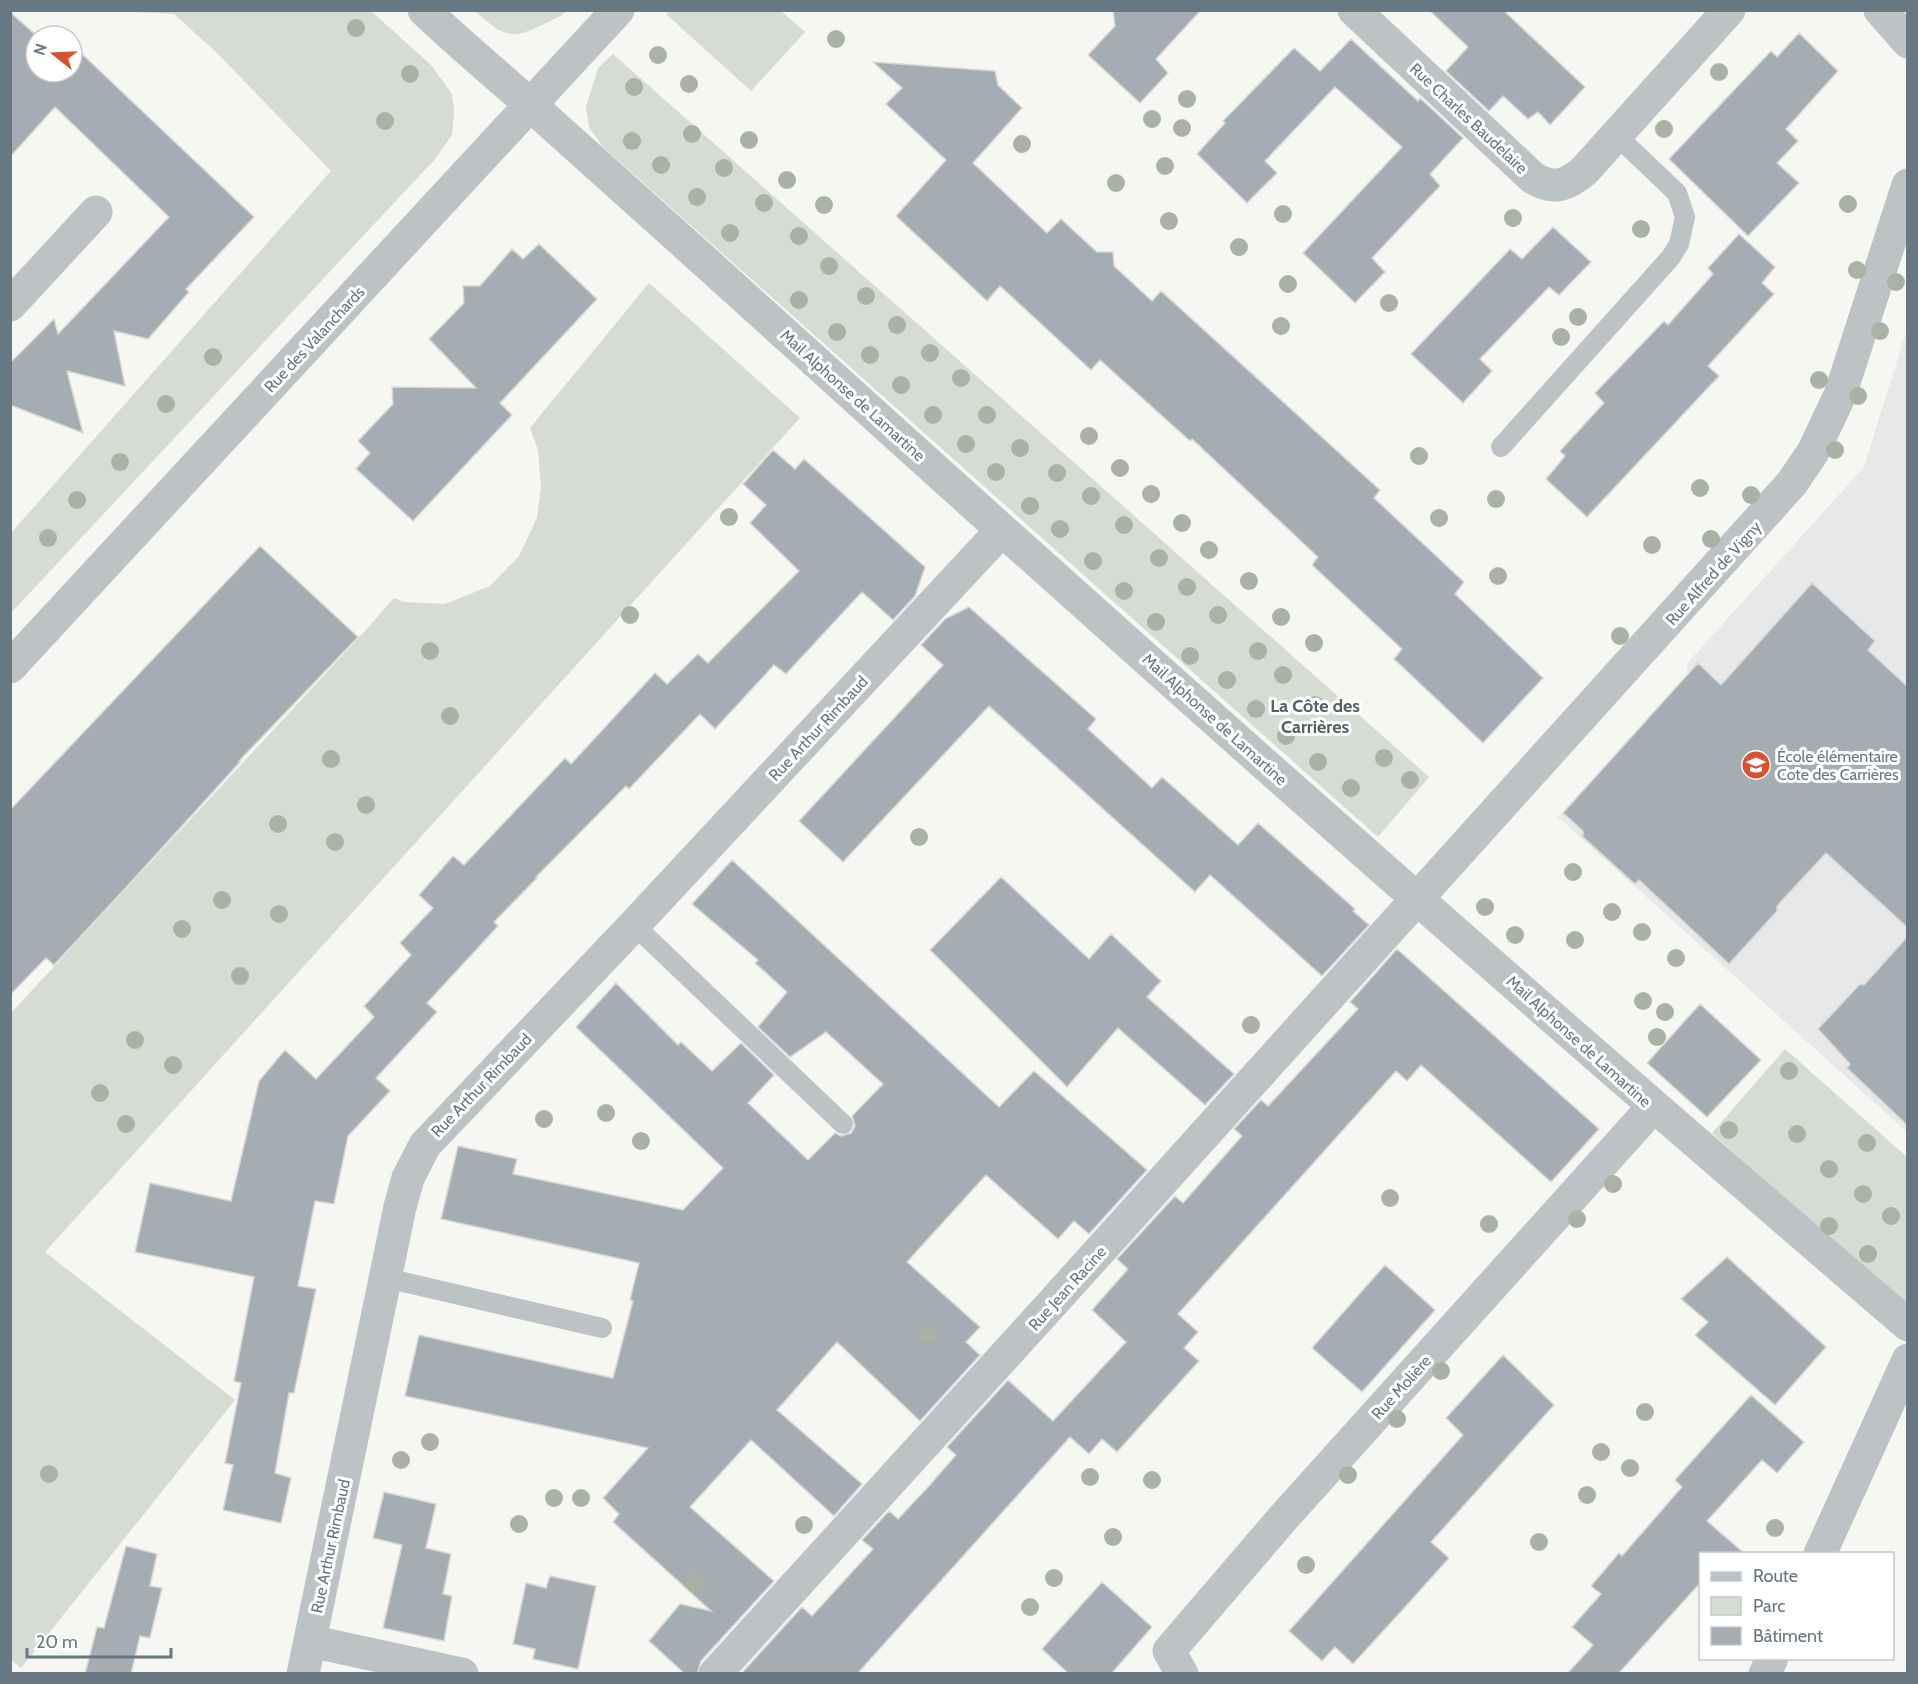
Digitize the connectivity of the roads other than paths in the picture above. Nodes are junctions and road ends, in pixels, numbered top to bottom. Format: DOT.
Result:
graph roads {
  1 [pos="424,10"];
  2 [pos="618,10"];
  3 [pos="1354,10"];
  4 [pos="1729,10"];
  5 [pos="1880,10"];
  6 [pos="1908,42"];
  7 [pos="530,105"];
  8 [pos="1616,135"];
  9 [pos="1908,185"];
  10 [pos="96,212"];
  11 [pos="10,305"];
  12 [pos="1501,447"];
  13 [pos="1002,530"];
  14 [pos="10,667"];
  15 [pos="1417,900"];
  16 [pos="634,925"];
  17 [pos="1653,1107"];
  18 [pos="843,1124"];
  19 [pos="386,1278"];
  20 [pos="1908,1325"];
  21 [pos="602,1328"];
  22 [pos="1908,1360"];
  23 [pos="1821,1552"];
  24 [pos="310,1641"];
  25 [pos="1772,1660"];
  26 [pos="303,1674"];
  27 [pos="462,1674"];
  28 [pos="715,1674"];
  29 [pos="1182,1674"];
  30 [pos="1765,1674"];
  1 -- 7 [label="street, Mail Alphonse de Lamartine"];
  2 -- 7 [label="street, Rue des Valanchards"];
  3 -- 8 [label="street, Rue Charles Baudelaire"];
  4 -- 8 [label="street"];
  5 -- 6 [label="street"];
  7 -- 13 [label="street, Mail Alphonse de Lamartine"];
  7 -- 14 [label="street, Rue des Valanchards"];
  8 -- 12 [label="lane"];
  9 -- 15 [label="street, Rue Alfred de Vigny"];
  10 -- 11 [label="street"];
  13 -- 15 [label="street, Mail Alphonse de Lamartine"];
  13 -- 16 [label="street, Rue Arthur Rimbaud"];
  15 -- 17 [label="street, Mail Alphonse de Lamartine"];
  15 -- 28 [label="street, Rue Jean Racine"];
  16 -- 18 [label="lane"];
  16 -- 19 [label="street, Rue Arthur Rimbaud"];
  17 -- 20 [label="street, Mail Alphonse de Lamartine"];
  17 -- 29 [label="street, Rue Molière"];
  19 -- 21 [label="lane"];
  19 -- 24 [label="street, Rue Arthur Rimbaud"];
  22 -- 23 [label="street"];
  24 -- 26 [label="street, Rue Arthur Rimbaud"];
  24 -- 27 [label="street"];
  25 -- 30 [label="street"];
}
